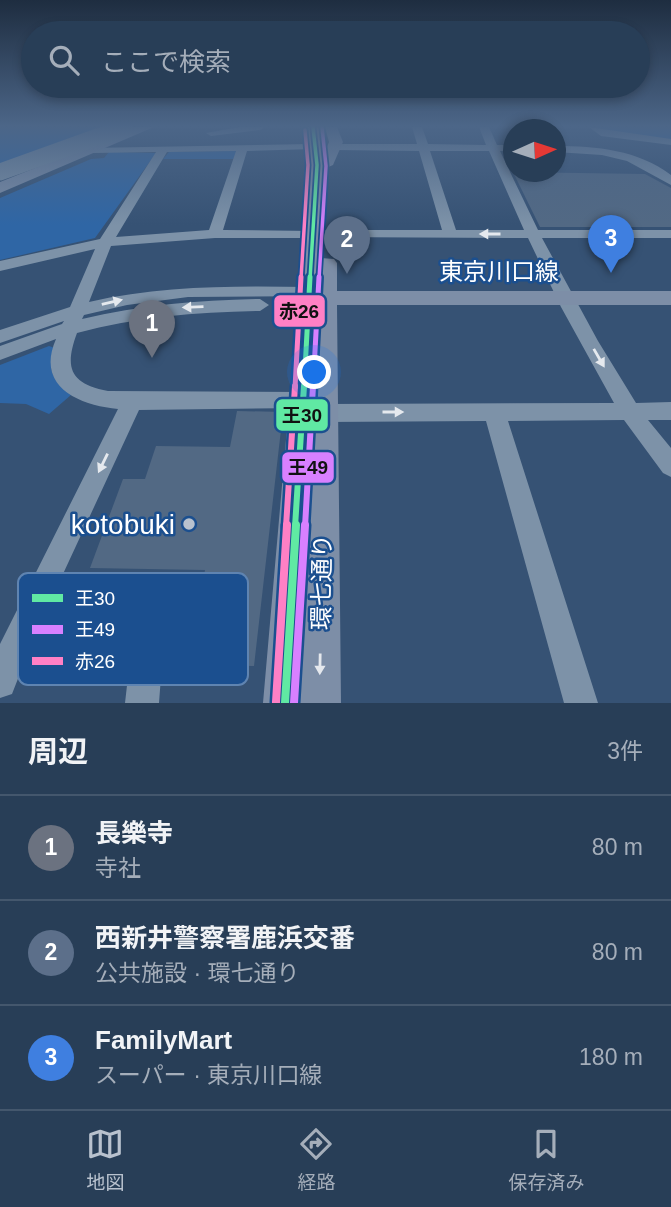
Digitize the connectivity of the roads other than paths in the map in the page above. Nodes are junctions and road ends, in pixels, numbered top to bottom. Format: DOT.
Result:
graph roads {
  1 [pos="32,160"];
  2 [pos="38,160"];
  3 [pos="43,160"];
  4 [pos="47,160"];
  5 [pos="61,160"];
  6 [pos="163,160"];
  7 [pos="218,160"];
  8 [pos="239,160"];
  9 [pos="320,160"];
  10 [pos="427,160"];
  11 [pos="498,160"];
  12 [pos="634,160"];
  13 [pos="212,161"];
  14 [pos="0,174"];
  15 [pos="671,181"];
  16 [pos="0,188"];
  17 [pos="215,234"];
  18 [pos="320,234"];
  19 [pos="450,234"];
  20 [pos="530,234"];
  21 [pos="671,234"];
  22 [pos="105,242"];
  23 [pos="0,266"];
  24 [pos="671,298"];
  25 [pos="316,299"];
  26 [pos="565,299"];
  27 [pos="78,311"];
  28 [pos="69,328"];
  29 [pos="0,337"];
  30 [pos="0,353"];
  31 [pos="133,401"];
  32 [pos="314,406"];
  33 [pos="630,411"];
  34 [pos="671,411"];
  35 [pos="494,412"];
  36 [pos="671,466"];
  37 [pos="44,573"];
  38 [pos="15,629"];
  39 [pos="0,682"];
  40 [pos="144,685"];
  41 [pos="142,703"];
  42 [pos="285,703"];
  43 [pos="319,703"];
  44 [pos="581,703"];
  1 -- 14 [label="highway, bridge"];
  2 -- 14 [label="highway, bridge"];
  3 -- 14 [label="highway"];
  4 -- 14 [label="main road"];
  5 -- 16 [label="main road"];
  6 -- 22 [label="street"];
  7 -- 13 [label="street"];
  8 -- 17 [label="street"];
  9 -- 18 [label="main road, 環七通り"];
  10 -- 19 [label="street"];
  11 -- 20 [label="street"];
  12 -- 15 [label="street"];
  17 -- 18 [label="street"];
  17 -- 22 [label="street"];
  18 -- 19 [label="street"];
  18 -- 25 [label="main road, 環七通り"];
  20 -- 19 [label="street, one-way"];
  20 -- 21 [label="street"];
  20 -- 26 [label="street"];
  22 -- 23 [label="street"];
  22 -- 27 [label="street"];
  24 -- 26 [label="main road, 東京川口線"];
  25 -- 26 [label="main road, 東京川口線"];
  27 -- 25 [label="street, one-way"];
  25 -- 28 [label="street, one-way"];
  25 -- 32 [label="main road, 環七通り"];
  26 -- 33 [label="street, one-way"];
  27 -- 28 [label="street"];
  27 -- 29 [label="street"];
  28 -- 30 [label="street"];
  28 -- 31 [label="street"];
  31 -- 32 [label="street"];
  31 -- 37 [label="street, one-way"];
  32 -- 35 [label="street, one-way"];
  32 -- 42 [label="main road, 環七通り"];
  32 -- 43 [label="main road, 環七通り, one-way"];
  33 -- 34 [label="street"];
  33 -- 35 [label="street"];
  33 -- 36 [label="street"];
  35 -- 44 [label="street"];
  38 -- 39 [label="street"];
  40 -- 41 [label="street"];
}
